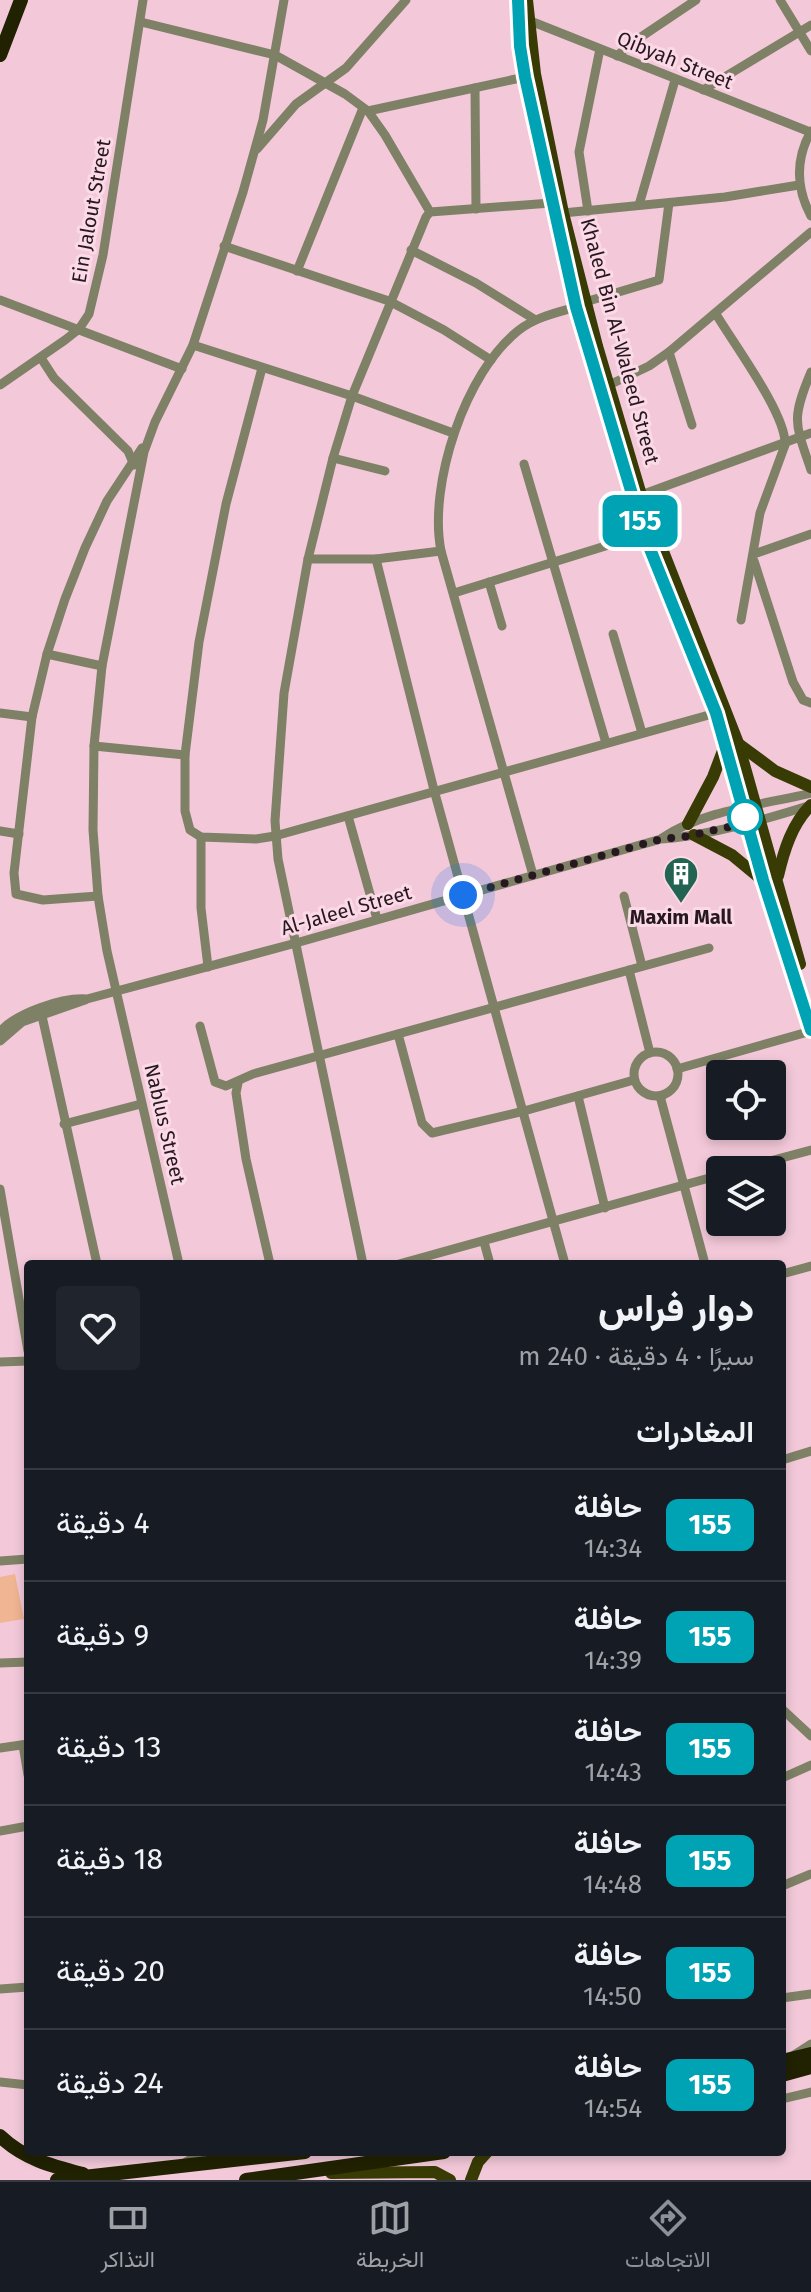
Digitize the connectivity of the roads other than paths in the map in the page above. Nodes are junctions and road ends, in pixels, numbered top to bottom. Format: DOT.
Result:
graph roads {
  1 [pos="11,0"];
  2 [pos="21,0"];
  3 [pos="143,0"];
  4 [pos="284,0"];
  5 [pos="406,0"];
  6 [pos="518,0"];
  7 [pos="527,0"];
  8 [pos="696,0"];
  9 [pos="780,0"];
  10 [pos="528,20"];
  11 [pos="141,22"];
  12 [pos="811,25"];
  13 [pos="0,28"];
  14 [pos="799,31"];
  15 [pos="600,49"];
  16 [pos="811,51"];
  17 [pos="0,55"];
  18 [pos="275,55"];
  19 [pos="617,56"];
  20 [pos="525,77"];
  21 [pos="675,80"];
  22 [pos="326,84"];
  23 [pos="475,88"];
  24 [pos="703,90"];
  25 [pos="366,110"];
  26 [pos="810,132"];
  27 [pos="253,155"];
  28 [pos="799,185"];
  29 [pos="551,203"];
  30 [pos="669,203"];
  31 [pos="639,205"];
  32 [pos="476,209"];
  33 [pos="588,211"];
  34 [pos="430,212"];
  35 [pos="563,213"];
  36 [pos="811,216"];
  37 [pos="811,232"];
  38 [pos="224,246"];
  39 [pos="411,250"];
  40 [pos="297,271"];
  41 [pos="0,300"];
  42 [pos="389,301"];
  43 [pos="581,304"];
  44 [pos="716,314"];
  45 [pos="534,319"];
  46 [pos="79,329"];
  47 [pos="193,345"];
  48 [pos="669,352"];
  49 [pos="41,358"];
  50 [pos="491,360"];
  51 [pos="262,368"];
  52 [pos="182,369"];
  53 [pos="811,372"];
  54 [pos="0,385"];
  55 [pos="609,385"];
  56 [pos="352,396"];
  57 [pos="692,425"];
  58 [pos="453,433"];
  59 [pos="811,433"];
  60 [pos="149,435"];
  61 [pos="800,436"];
  62 [pos="785,441"];
  63 [pos="333,458"];
  64 [pos="132,463"];
  65 [pos="524,464"];
  66 [pos="811,470"];
  67 [pos="385,471"];
  68 [pos="140,474"];
  69 [pos="641,495"];
  70 [pos="644,534"];
  71 [pos="811,534"];
  72 [pos="441,551"];
  73 [pos="754,557"];
  74 [pos="308,559"];
  75 [pos="376,559"];
  76 [pos="553,563"];
  77 [pos="489,582"];
  78 [pos="454,593"];
  79 [pos="741,620"];
  80 [pos="502,626"];
  81 [pos="613,634"];
  82 [pos="47,654"];
  83 [pos="102,666"];
  84 [pos="811,703"];
  85 [pos="0,713"];
  86 [pos="716,713"];
  87 [pos="32,717"];
  88 [pos="642,733"];
  89 [pos="606,743"];
  90 [pos="732,743"];
  91 [pos="94,746"];
  92 [pos="185,755"];
  93 [pos="503,771"];
  94 [pos="434,790"];
  95 [pos="811,790"];
  96 [pos="811,805"];
  97 [pos="757,806"];
  98 [pos="743,809"];
  99 [pos="348,816"];
  100 [pos="761,820"];
  101 [pos="747,823"];
  102 [pos="691,829"];
  103 [pos="0,831"];
  104 [pos="19,834"];
  105 [pos="275,836"];
  106 [pos="201,837"];
  107 [pos="533,875"];
  108 [pos="777,879"];
  109 [pos="763,880"];
  110 [pos="463,895"];
  111 [pos="98,896"];
  112 [pos="624,896"];
  113 [pos="377,919"];
  114 [pos="296,943"];
  115 [pos="709,948"];
  116 [pos="642,966"];
  117 [pos="208,967"];
  118 [pos="629,970"];
  119 [pos="117,992"];
  120 [pos="87,999"];
  121 [pos="811,1004"];
  122 [pos="495,1005"];
  123 [pos="42,1016"];
  124 [pos="200,1026"];
  125 [pos="811,1031"];
  126 [pos="0,1032"];
  127 [pos="398,1034"];
  128 [pos="0,1041"];
  129 [pos="650,1053"];
  130 [pos="320,1055"];
  131 [pos="677,1069"];
  132 [pos="634,1080"];
  133 [pos="238,1083"];
  134 [pos="578,1096"];
  135 [pos="660,1096"];
  136 [pos="141,1104"];
  137 [pos="524,1111"];
  138 [pos="64,1124"];
  139 [pos="811,1150"];
  140 [pos="786,1157"];
  141 [pos="706,1179"];
  142 [pos="684,1185"];
  143 [pos="0,1189"];
  144 [pos="605,1208"];
  145 [pos="554,1222"];
  146 [pos="484,1242"];
  147 [pos="96,1260"];
  148 [pos="178,1260"];
  149 [pos="269,1260"];
  150 [pos="362,1260"];
  151 [pos="414,1260"];
  152 [pos="489,1260"];
  153 [pos="564,1260"];
  154 [pos="704,1260"];
  155 [pos="811,1266"];
  156 [pos="786,1273"];
  157 [pos="24,1328"];
  158 [pos="24,1361"];
  159 [pos="0,1362"];
  160 [pos="811,1451"];
  161 [pos="786,1459"];
  162 [pos="24,1559"];
  163 [pos="0,1561"];
  164 [pos="24,1662"];
  165 [pos="0,1663"];
  166 [pos="786,1713"];
  167 [pos="811,1736"];
  168 [pos="24,1745"];
  169 [pos="0,1748"];
  170 [pos="811,1765"];
  171 [pos="786,1776"];
  172 [pos="24,1827"];
  173 [pos="0,1831"];
  174 [pos="811,1874"];
  175 [pos="786,1884"];
  176 [pos="24,1987"];
  177 [pos="0,1989"];
  178 [pos="811,1994"];
  179 [pos="786,1997"];
  180 [pos="811,2044"];
  181 [pos="811,2054"];
  182 [pos="786,2063"];
  183 [pos="786,2064"];
  184 [pos="786,2065"];
  185 [pos="811,2067"];
  186 [pos="0,2082"];
  187 [pos="24,2085"];
  188 [pos="811,2092"];
  189 [pos="786,2098"];
  190 [pos="0,2136"];
  191 [pos="24,2154"];
  192 [pos="27,2156"];
  193 [pos="196,2156"];
  194 [pos="257,2156"];
  195 [pos="417,2156"];
  196 [pos="483,2156"];
  197 [pos="177,2166"];
  198 [pos="304,2173"];
  199 [pos="95,2177"];
  200 [pos="57,2180"];
  201 [pos="246,2180"];
  202 [pos="450,2180"];
  203 [pos="471,2180"];
  1 -- 13 [label="highway"];
  2 -- 17 [label="highway"];
  3 -- 11 [label="street, Ein Jalout Street"];
  4 -- 18 [label="street"];
  5 -- 22 [label="street"];
  6 -- 20 [label="main road, Khaled Bin Al-Waleed Street"];
  7 -- 10 [label="main road, Khaled Bin Al-Waleed Street"];
  8 -- 19 [label="street"];
  9 -- 14 [label="street"];
  10 -- 15 [label="street, Qibyah Street"];
  10 -- 35 [label="main road, Khaled Bin Al-Waleed Street"];
  11 -- 18 [label="street"];
  11 -- 46 [label="street, Ein Jalout Street"];
  12 -- 14 [label="street"];
  14 -- 16 [label="street"];
  14 -- 24 [label="street"];
  15 -- 19 [label="street, Qibyah Street"];
  15 -- 33 [label="street"];
  18 -- 22 [label="street"];
  18 -- 27 [label="street"];
  19 -- 21 [label="street, Qibyah Street"];
  20 -- 23 [label="street"];
  20 -- 29 [label="main road, Khaled Bin Al-Waleed Street"];
  21 -- 24 [label="street, Qibyah Street"];
  21 -- 31 [label="street"];
  22 -- 25 [label="street"];
  22 -- 27 [label="street"];
  23 -- 25 [label="street"];
  23 -- 32 [label="street"];
  24 -- 26 [label="street, Qibyah Street"];
  25 -- 34 [label="street"];
  25 -- 40 [label="street"];
  26 -- 28 [label="street"];
  27 -- 38 [label="street"];
  28 -- 30 [label="street"];
  28 -- 36 [label="street"];
  29 -- 32 [label="street"];
  29 -- 43 [label="main road, Khaled Bin Al-Waleed Street"];
  30 -- 31 [label="street"];
  30 -- 43 [label="street"];
  31 -- 33 [label="street"];
  32 -- 34 [label="street"];
  33 -- 35 [label="street"];
  34 -- 39 [label="street"];
  35 -- 43 [label="main road, Khaled Bin Al-Waleed Street"];
  37 -- 44 [label="street"];
  38 -- 40 [label="street"];
  38 -- 47 [label="street"];
  39 -- 42 [label="street"];
  39 -- 45 [label="street"];
  40 -- 42 [label="street"];
  41 -- 46 [label="street"];
  42 -- 50 [label="street"];
  42 -- 56 [label="street"];
  43 -- 45 [label="street"];
  43 -- 55 [label="main road, Khaled Bin Al-Waleed Street"];
  43 -- 70 [label="main road, Khaled Bin Al-Waleed Street"];
  44 -- 48 [label="street"];
  44 -- 62 [label="street"];
  45 -- 50 [label="street"];
  46 -- 49 [label="street, Ein Jalout Street"];
  46 -- 52 [label="street"];
  47 -- 51 [label="street"];
  47 -- 52 [label="street"];
  48 -- 55 [label="street"];
  48 -- 57 [label="street"];
  49 -- 54 [label="street, Ein Jalout Street"];
  49 -- 64 [label="street"];
  50 -- 58 [label="street"];
  51 -- 56 [label="street"];
  51 -- 92 [label="street"];
  52 -- 60 [label="street"];
  53 -- 61 [label="street"];
  55 -- 69 [label="main road, Khaled Bin Al-Waleed Street"];
  56 -- 58 [label="street"];
  56 -- 63 [label="street"];
  58 -- 72 [label="street"];
  59 -- 61 [label="street"];
  60 -- 64 [label="street"];
  60 -- 68 [label="street, Nablus Street"];
  61 -- 62 [label="street"];
  61 -- 66 [label="street"];
  62 -- 69 [label="street"];
  62 -- 73 [label="street"];
  63 -- 67 [label="street"];
  63 -- 74 [label="street"];
  64 -- 68 [label="street"];
  64 -- 82 [label="street"];
  65 -- 76 [label="street"];
  68 -- 83 [label="street, Nablus Street"];
  69 -- 90 [label="main road, Khaled Bin Al-Waleed Street"];
  70 -- 76 [label="street"];
  70 -- 86 [label="main road, Khaled Bin Al-Waleed Street"];
  71 -- 73 [label="street"];
  72 -- 75 [label="street"];
  72 -- 78 [label="street"];
  73 -- 79 [label="street"];
  73 -- 84 [label="street"];
  74 -- 75 [label="street"];
  74 -- 105 [label="street"];
  75 -- 94 [label="street"];
  76 -- 77 [label="street"];
  76 -- 89 [label="street"];
  77 -- 78 [label="street"];
  77 -- 80 [label="street"];
  78 -- 93 [label="street"];
  81 -- 88 [label="street"];
  82 -- 83 [label="street"];
  82 -- 87 [label="street"];
  83 -- 91 [label="street, Nablus Street"];
  85 -- 87 [label="street"];
  86 -- 88 [label="street"];
  86 -- 90 [label="main road, Khaled Bin Al-Waleed Street"];
  87 -- 104 [label="street"];
  88 -- 89 [label="street"];
  89 -- 93 [label="street"];
  90 -- 95 [label="main road"];
  90 -- 97 [label="main road, Khaled Bin Al-Waleed Street"];
  90 -- 98 [label="main road, Khaled Bin Al-Waleed Street"];
  90 -- 102 [label="main road"];
  91 -- 92 [label="street"];
  91 -- 111 [label="street, Nablus Street"];
  92 -- 106 [label="street"];
  93 -- 94 [label="street"];
  93 -- 107 [label="street"];
  94 -- 99 [label="street"];
  94 -- 110 [label="street"];
  95 -- 97 [label="street, Al-Jaleel Street"];
  96 -- 100 [label="street, Al-Jaleel Street"];
  96 -- 108 [label="main road"];
  97 -- 98 [label="street, Al-Jaleel Street"];
  97 -- 100 [label="main road, Khaled Bin Al-Waleed Street"];
  98 -- 101 [label="main road, Khaled Bin Al-Waleed Street"];
  98 -- 102 [label="street, Al-Jaleel Street"];
  99 -- 105 [label="street"];
  99 -- 113 [label="street"];
  100 -- 101 [label="street, Al-Jaleel Street"];
  100 -- 108 [label="main road, Khaled Bin Al-Waleed Street"];
  101 -- 102 [label="street, Al-Jaleel Street"];
  101 -- 109 [label="main road, Khaled Bin Al-Waleed Street"];
  102 -- 107 [label="street, Al-Jaleel Street"];
  102 -- 109 [label="main road"];
  103 -- 104 [label="street"];
  104 -- 111 [label="street"];
  105 -- 106 [label="street"];
  105 -- 114 [label="street"];
  106 -- 117 [label="street"];
  107 -- 110 [label="street, Al-Jaleel Street"];
  108 -- 121 [label="main road, Khaled Bin Al-Waleed Street"];
  109 -- 125 [label="main road, Khaled Bin Al-Waleed Street"];
  110 -- 113 [label="street, Al-Jaleel Street"];
  110 -- 122 [label="street"];
  111 -- 119 [label="street, Nablus Street"];
  112 -- 116 [label="street"];
  113 -- 114 [label="street, Al-Jaleel Street"];
  114 -- 117 [label="street, Al-Jaleel Street"];
  114 -- 130 [label="street"];
  115 -- 116 [label="street"];
  116 -- 118 [label="street"];
  117 -- 119 [label="street, Al-Jaleel Street"];
  118 -- 122 [label="street"];
  118 -- 129 [label="street"];
  119 -- 120 [label="street, Al-Jaleel Street"];
  119 -- 136 [label="street, Nablus Street"];
  120 -- 123 [label="street, Al-Jaleel Street"];
  120 -- 126 [label="street, Al-Jaleel Street"];
  122 -- 127 [label="street"];
  122 -- 137 [label="street"];
  123 -- 128 [label="street, Al-Jaleel Street"];
  123 -- 138 [label="street"];
  124 -- 133 [label="street"];
  125 -- 131 [label="street"];
  127 -- 130 [label="street"];
  127 -- 137 [label="street"];
  129 -- 131 [label="street"];
  129 -- 132 [label="street"];
  130 -- 133 [label="street"];
  130 -- 150 [label="street"];
  131 -- 135 [label="street"];
  132 -- 134 [label="street"];
  132 -- 135 [label="street"];
  133 -- 149 [label="street"];
  134 -- 137 [label="street"];
  134 -- 144 [label="street"];
  135 -- 142 [label="street"];
  136 -- 138 [label="street"];
  136 -- 148 [label="street, Nablus Street"];
  137 -- 145 [label="street"];
  138 -- 147 [label="street"];
  139 -- 140 [label="street"];
  141 -- 142 [label="street"];
  142 -- 144 [label="street"];
  142 -- 154 [label="street"];
  143 -- 157 [label="street"];
  144 -- 145 [label="street"];
  145 -- 146 [label="street"];
  145 -- 153 [label="street"];
  146 -- 151 [label="street"];
  146 -- 152 [label="street"];
  155 -- 156 [label="street"];
  158 -- 159 [label="street"];
  160 -- 161 [label="street"];
  162 -- 163 [label="street"];
  164 -- 165 [label="street"];
  166 -- 167 [label="street"];
  168 -- 169 [label="street"];
  170 -- 171 [label="street"];
  172 -- 173 [label="street"];
  174 -- 175 [label="street"];
  176 -- 177 [label="street"];
  178 -- 179 [label="street"];
  180 -- 182 [label="street"];
  181 -- 183 [label="highway"];
  184 -- 185 [label="highway"];
  186 -- 187 [label="street"];
  188 -- 189 [label="street"];
  190 -- 191 [label="highway"];
  192 -- 199 [label="highway"];
  193 -- 197 [label="street"];
  194 -- 197 [label="highway"];
  195 -- 198 [label="highway"];
  196 -- 203 [label="main road"];
  197 -- 199 [label="highway"];
  198 -- 201 [label="highway"];
  198 -- 202 [label="main road"];
  199 -- 200 [label="highway"];
}
